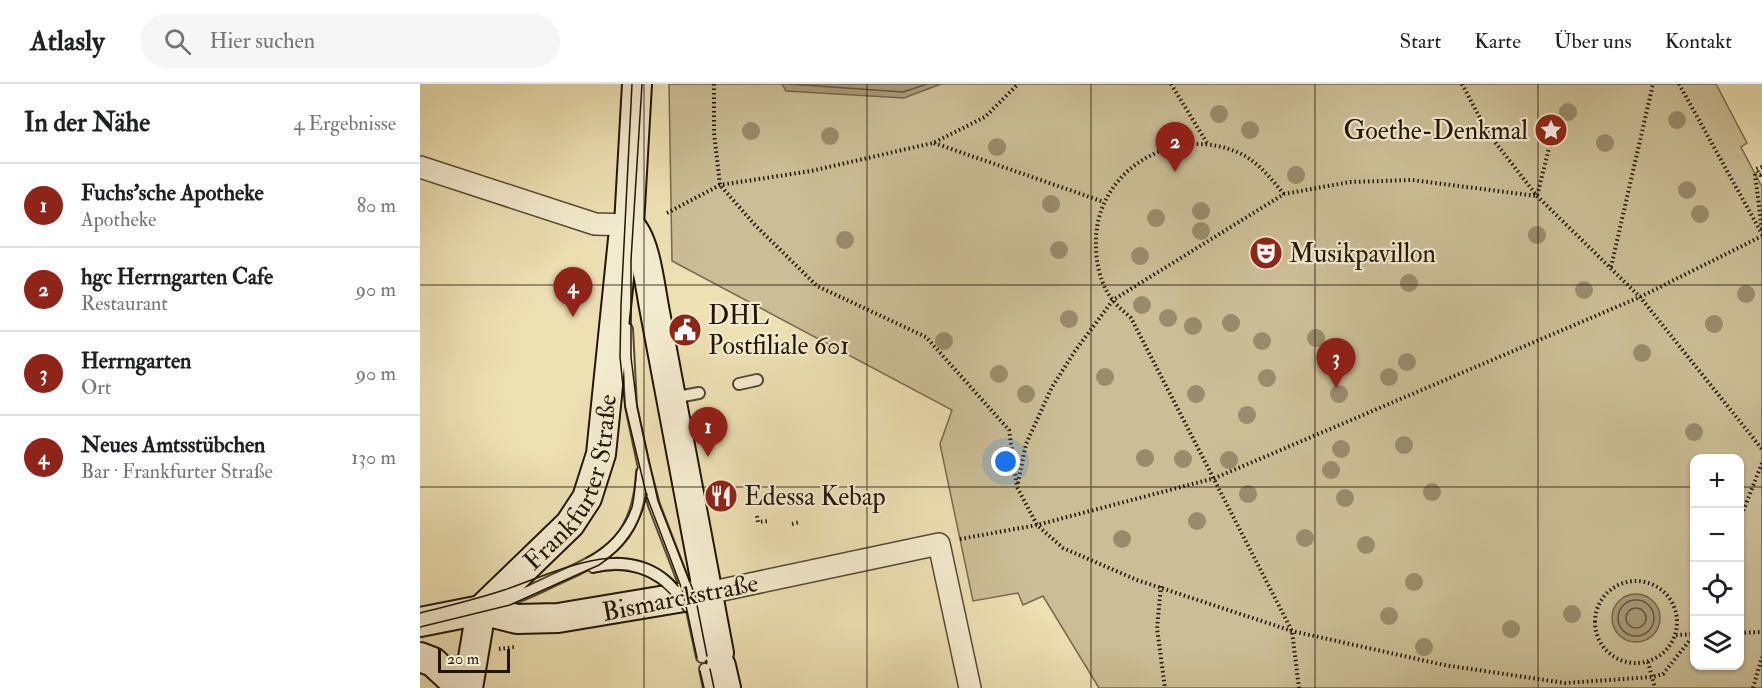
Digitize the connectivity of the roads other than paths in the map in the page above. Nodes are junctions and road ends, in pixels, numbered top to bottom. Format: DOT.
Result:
graph roads {
  1 [pos="637,84"];
  2 [pos="420,167"];
  3 [pos="626,225"];
  4 [pos="626,301"];
  5 [pos="654,307"];
  6 [pos="612,330"];
  7 [pos="757,380"];
  8 [pos="739,384"];
  9 [pos="699,393"];
  10 [pos="683,396"];
  11 [pos="643,463"];
  12 [pos="570,573"];
  13 [pos="693,601"];
  14 [pos="481,610"];
  15 [pos="420,622"];
  16 [pos="420,657"];
  17 [pos="714,670"];
  18 [pos="461,688"];
  19 [pos="468,688"];
  20 [pos="969,688"];
  1 -- 3 [label="main road, Frankfurter Straße"];
  2 -- 3 [label="street"];
  3 -- 4 [label="lane"];
  3 -- 5 [label="main road, Frankfurter Straße"];
  3 -- 6 [label="main road, Frankfurter Straße"];
  4 -- 5 [label="main road"];
  4 -- 6 [label="main road, Frankfurter Straße"];
  4 -- 11 [label="lane"];
  5 -- 13 [label="main road, Frankfurter Straße"];
  6 -- 14 [label="main road, Frankfurter Straße"];
  7 -- 8 [label="lane"];
  9 -- 10 [label="lane"];
  11 -- 12 [label="lane"];
  11 -- 13 [label="lane"];
  12 -- 13 [label="lane"];
  12 -- 14 [label="lane"];
  13 -- 14 [label="main road, Bismarckstraße"];
  13 -- 17 [label="main road, Frankfurter Straße"];
  13 -- 20 [label="street, Bismarckstraße"];
  14 -- 15 [label="main road, Bismarckstraße"];
  14 -- 19 [label="main road"];
  16 -- 18 [label="main road"];
}
